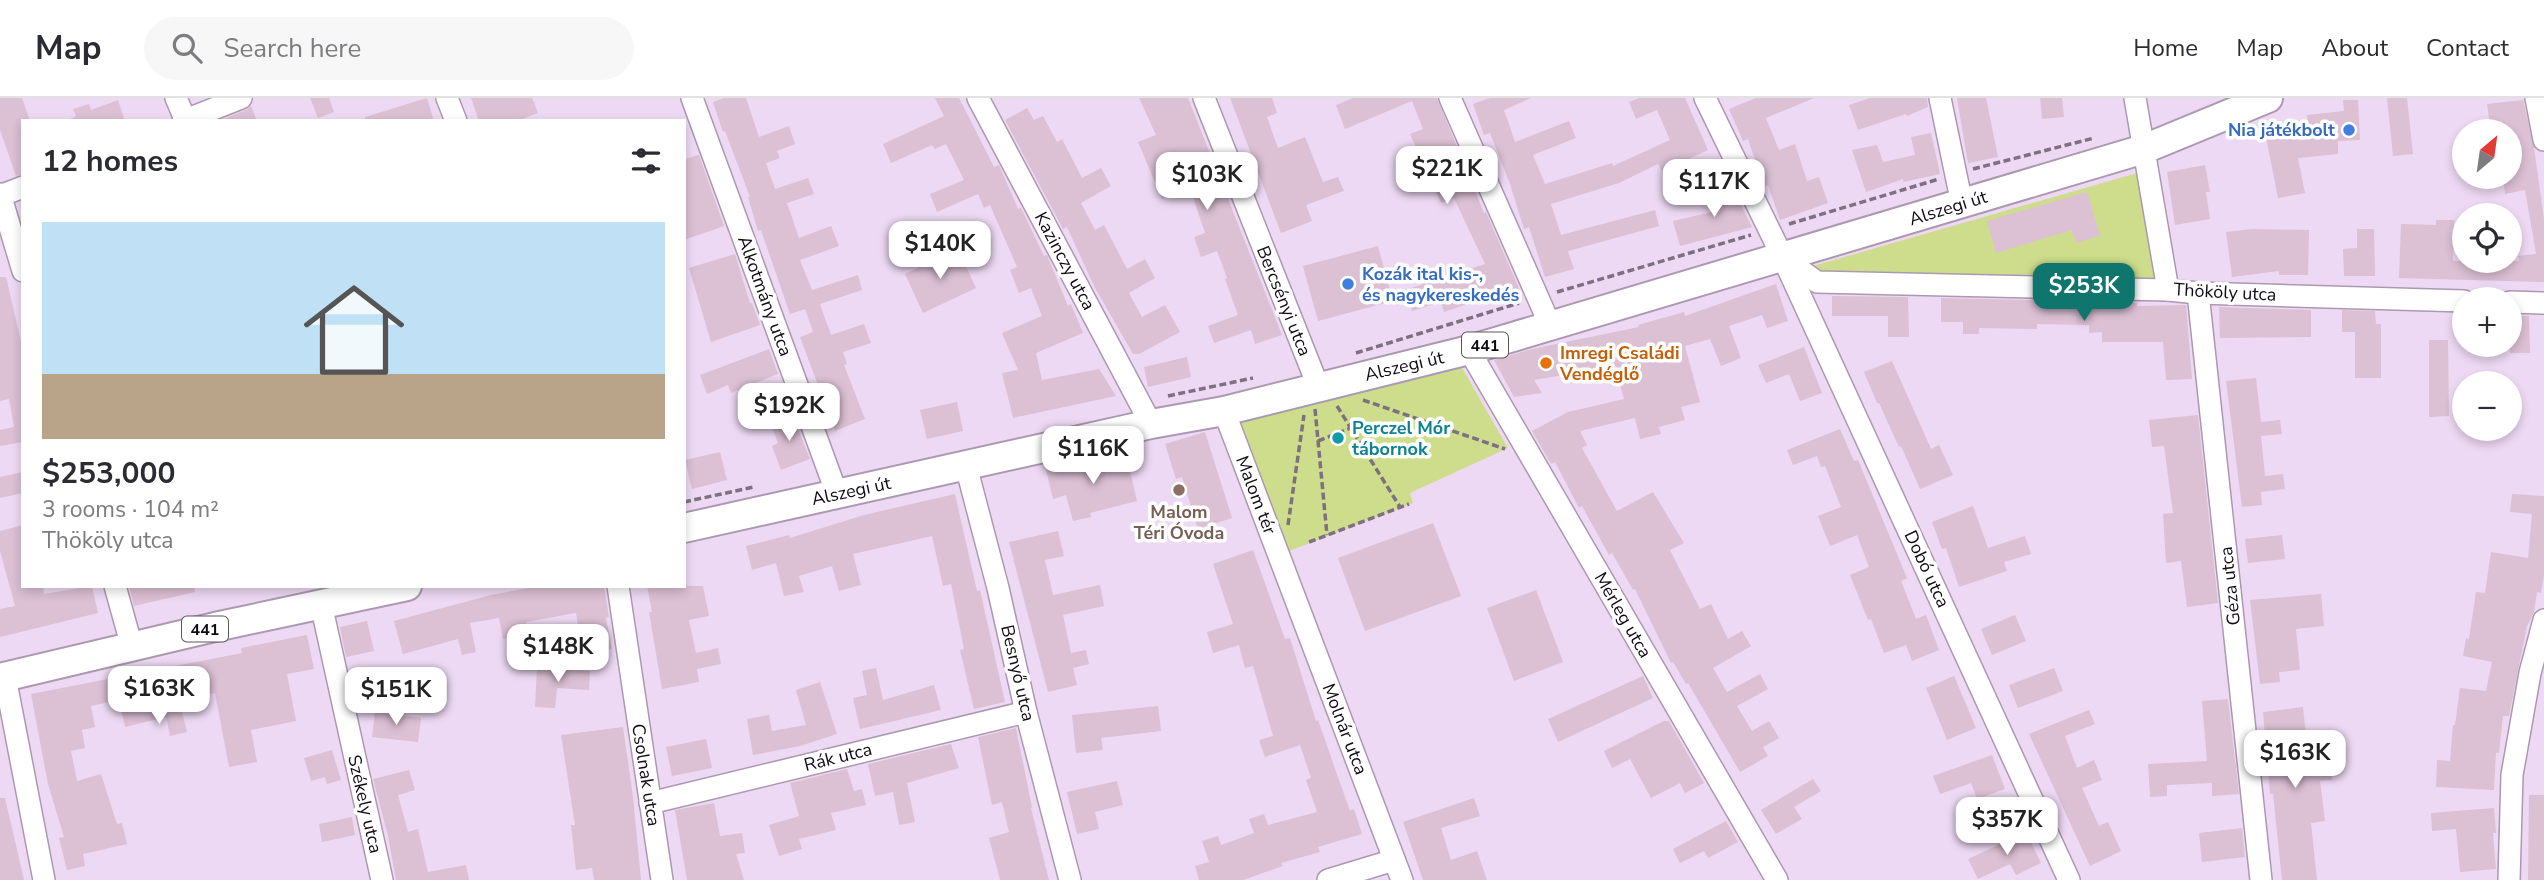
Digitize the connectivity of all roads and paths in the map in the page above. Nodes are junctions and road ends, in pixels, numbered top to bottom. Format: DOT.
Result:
graph roads {
  1 [pos="176,98"];
  2 [pos="241,98"];
  3 [pos="447,98"];
  4 [pos="692,98"];
  5 [pos="978,98"];
  6 [pos="1204,98"];
  7 [pos="1450,98"];
  8 [pos="1705,98"];
  9 [pos="1940,98"];
  10 [pos="2135,98"];
  11 [pos="2268,98"];
  12 [pos="2536,98"];
  13 [pos="185,119"];
  14 [pos="188,119"];
  15 [pos="455,119"];
  16 [pos="2544,140"];
  17 [pos="2144,149"];
  18 [pos="21,188"];
  19 [pos="0,195"];
  20 [pos="1962,204"];
  21 [pos="1783,258"];
  22 [pos="21,264"];
  23 [pos="2168,289"];
  24 [pos="2198,293"];
  25 [pos="2452,301"];
  26 [pos="2522,302"];
  27 [pos="2544,303"];
  28 [pos="1550,325"];
  29 [pos="1469,350"];
  30 [pos="1318,399"];
  31 [pos="1361,399"];
  32 [pos="1224,411"];
  33 [pos="1151,424"];
  34 [pos="1351,428"];
  35 [pos="1318,441"];
  36 [pos="1532,458"];
  37 [pos="966,466"];
  38 [pos="838,494"];
  39 [pos="1409,504"];
  40 [pos="1401,507"];
  41 [pos="1288,526"];
  42 [pos="686,528"];
  43 [pos="1327,535"];
  44 [pos="1309,542"];
  45 [pos="1289,579"];
  46 [pos="116,588"];
  47 [pos="388,588"];
  48 [pos="618,588"];
  49 [pos="321,604"];
  50 [pos="2544,620"];
  51 [pos="132,647"];
  52 [pos="2,678"];
  53 [pos="1026,712"];
  54 [pos="650,803"];
  55 [pos="1398,870"];
  56 [pos="44,880"];
  57 [pos="382,880"];
  58 [pos="662,880"];
  59 [pos="1070,880"];
  60 [pos="1328,880"];
  61 [pos="1777,880"];
  62 [pos="2069,880"];
  63 [pos="2261,880"];
  64 [pos="2509,880"];
  1 -- 13 [label="street"];
  2 -- 14 [label="street"];
  3 -- 15 [label="street"];
  4 -- 38 [label="street, Alkotmány utca"];
  5 -- 33 [label="street, Kazinczy utca"];
  6 -- 30 [label="street, Bercsényi utca"];
  7 -- 28 [label="street"];
  8 -- 21 [label="street, Dobó utca"];
  9 -- 20 [label="street"];
  10 -- 17 [label="street"];
  11 -- 17 [label="main road, Alszegi út / 441"];
  12 -- 16 [label="street"];
  17 -- 20 [label="main road, Alszegi út / 441"];
  17 -- 23 [label="street"];
  18 -- 19 [label="street"];
  19 -- 22 [label="street"];
  20 -- 21 [label="main road, Alszegi út / 441"];
  21 -- 23 [label="street, Thököly utca"];
  21 -- 28 [label="main road, Alszegi út / 441"];
  21 -- 62 [label="street, Dobó utca"];
  23 -- 24 [label="street, Thököly utca"];
  24 -- 25 [label="street, Thököly utca"];
  24 -- 63 [label="street, Géza utca"];
  26 -- 27 [label="street"];
  28 -- 29 [label="main road, Alszegi út / 441"];
  29 -- 30 [label="main road, Alszegi út / 441"];
  29 -- 36 [label="street, Mérleg utca"];
  30 -- 32 [label="main road, Alszegi út / 441"];
  30 -- 34 [label="path"];
  30 -- 35 [label="path"];
  30 -- 41 [label="path"];
  31 -- 36 [label="path"];
  32 -- 33 [label="main road, Alszegi út / 441"];
  32 -- 45 [label="street, Malom tér"];
  33 -- 37 [label="main road, Alszegi út / 441"];
  34 -- 35 [label="path"];
  34 -- 40 [label="path"];
  35 -- 43 [label="path"];
  36 -- 61 [label="street, Mérleg utca"];
  37 -- 38 [label="main road, Alszegi út / 441"];
  37 -- 53 [label="street, Besnyő utca"];
  38 -- 42 [label="main road, Alszegi út / 441"];
  39 -- 40 [label="path"];
  40 -- 43 [label="path"];
  43 -- 44 [label="path"];
  45 -- 55 [label="street, Molnár utca"];
  46 -- 51 [label="street"];
  47 -- 49 [label="main road, 441"];
  48 -- 54 [label="street, Csolnak utca"];
  49 -- 51 [label="main road, 441"];
  49 -- 57 [label="street, Székely utca"];
  50 -- 64 [label="street"];
  51 -- 52 [label="main road, 441"];
  52 -- 56 [label="street"];
  53 -- 54 [label="street, Rák utca"];
  53 -- 59 [label="street, Besnyő utca"];
  54 -- 58 [label="street, Csolnak utca"];
  55 -- 60 [label="street"];
}
